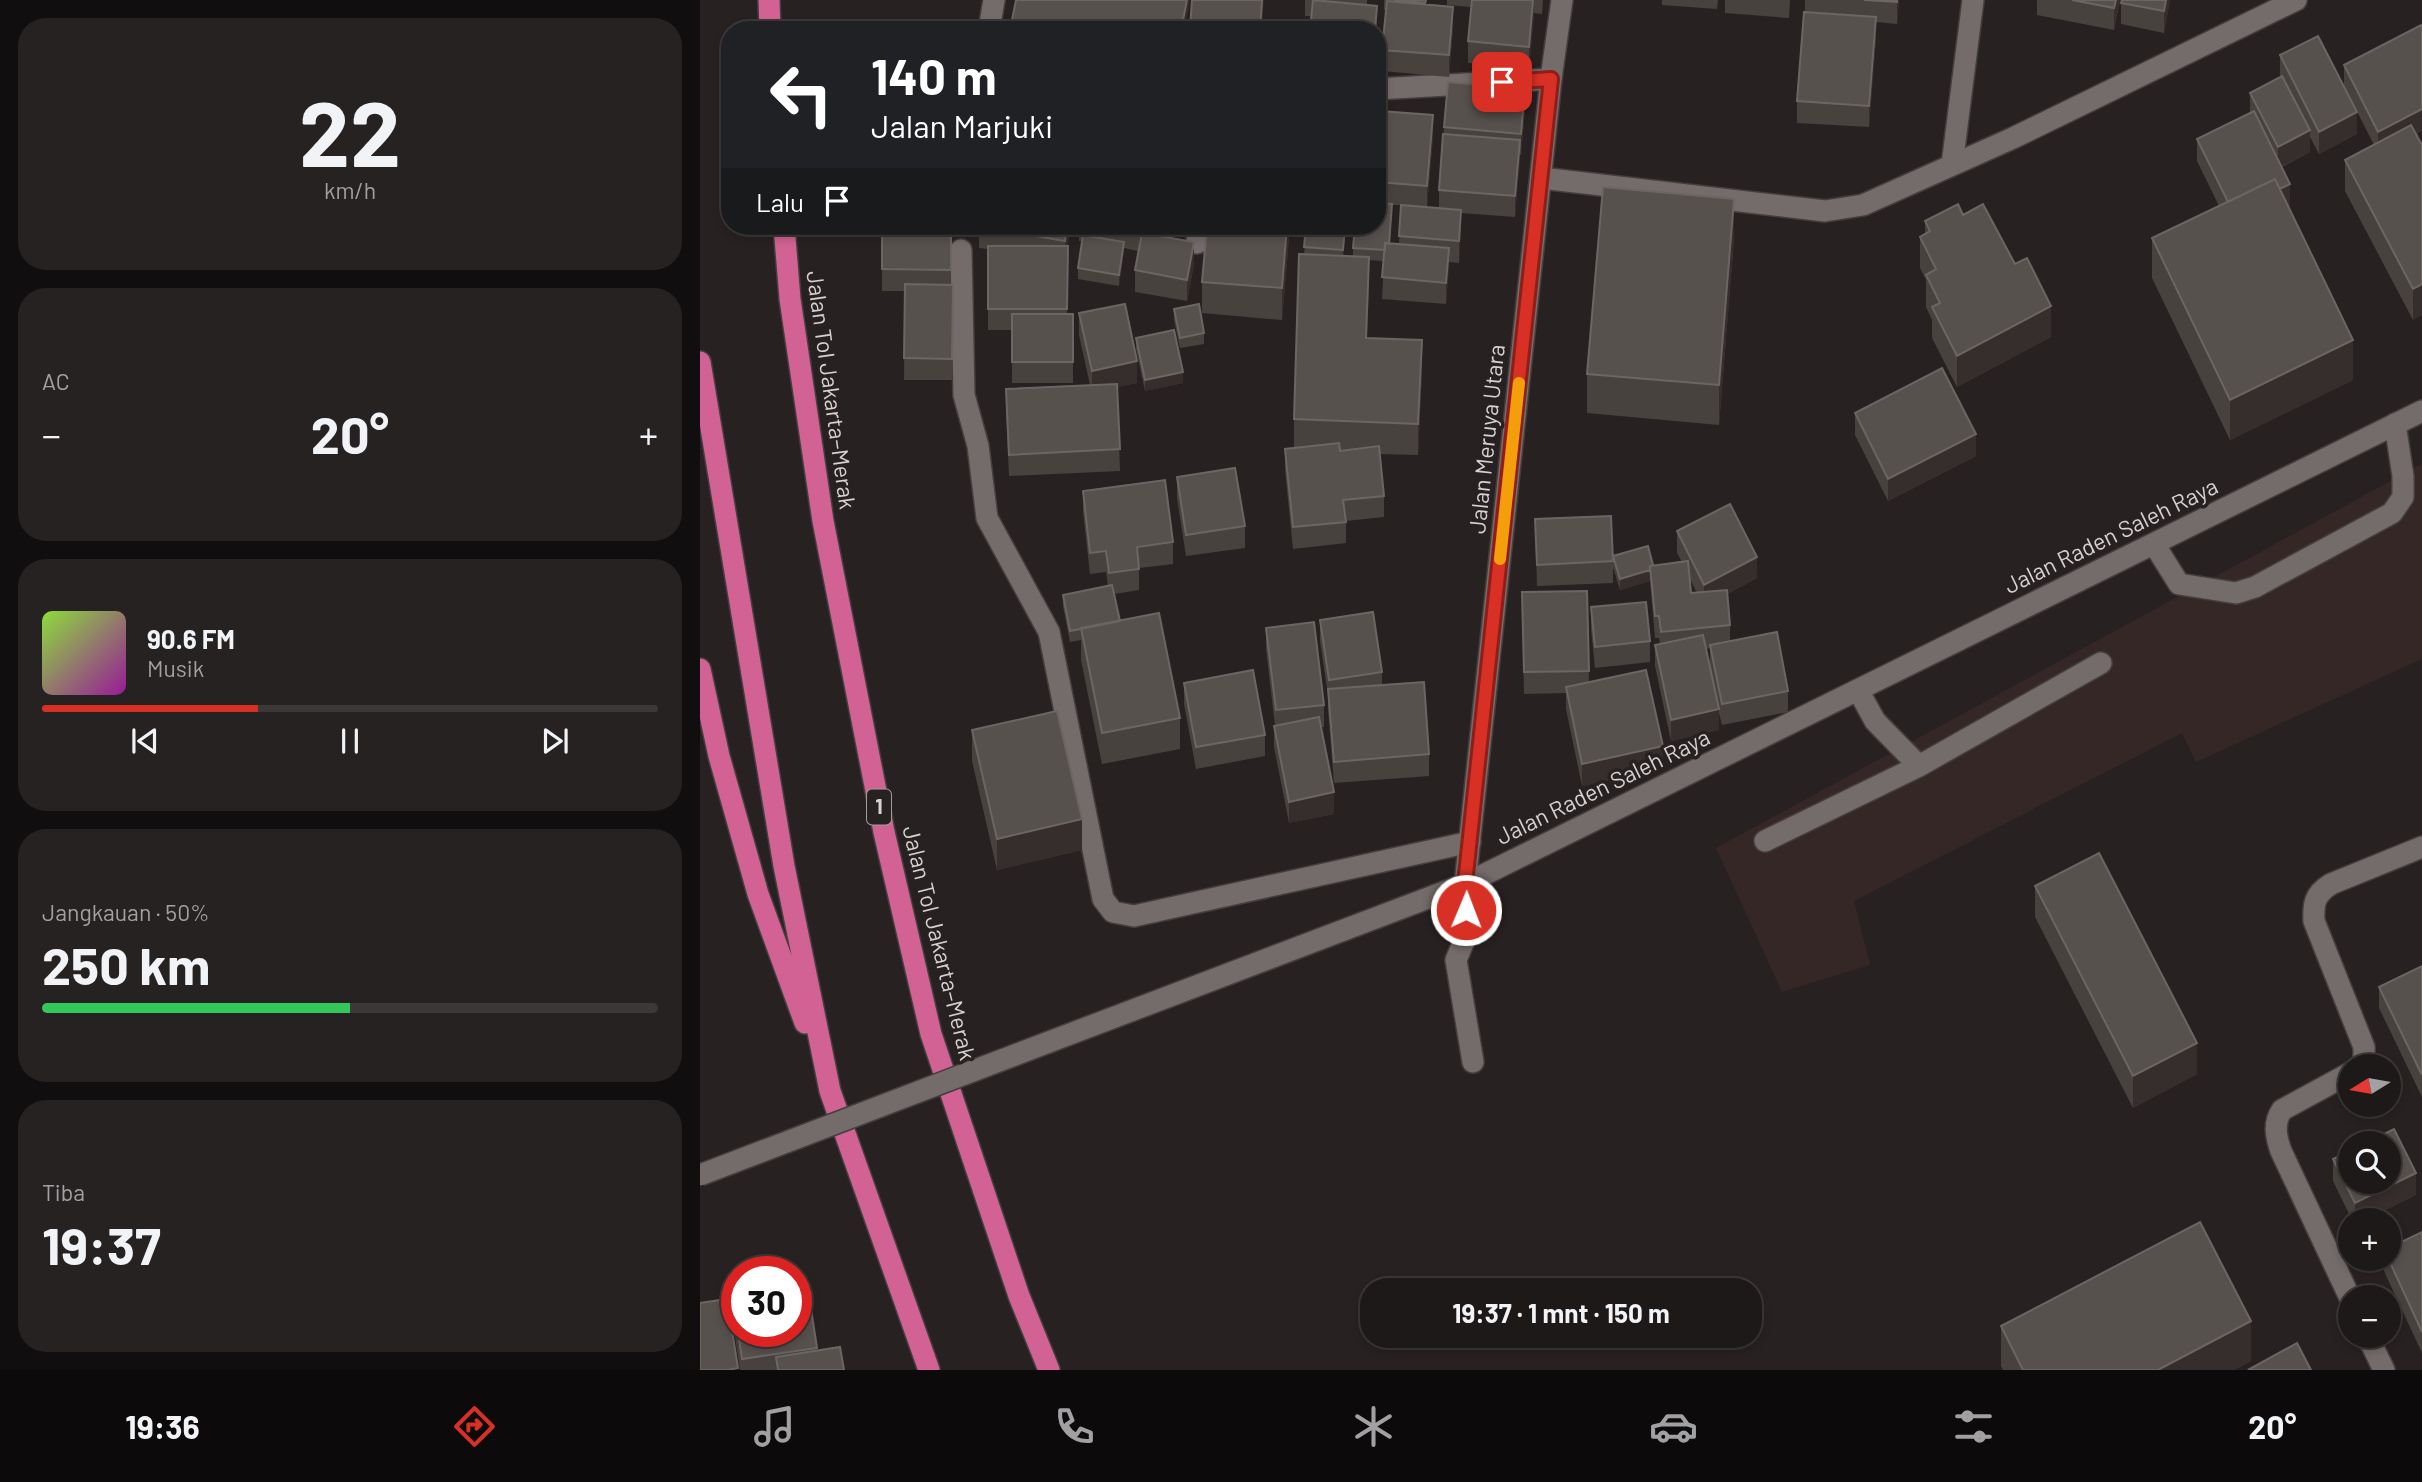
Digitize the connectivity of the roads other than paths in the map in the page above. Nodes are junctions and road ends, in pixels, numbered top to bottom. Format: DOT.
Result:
graph roads {
  1 [pos="769,0"];
  2 [pos="994,0"];
  3 [pos="1562,0"];
  4 [pos="1973,0"];
  5 [pos="2296,0"];
  6 [pos="770,21"];
  7 [pos="990,21"];
  8 [pos="1551,79"];
  9 [pos="1386,88"];
  10 [pos="1952,165"];
  11 [pos="1541,178"];
  12 [pos="785,235"];
  13 [pos="961,250"];
  14 [pos="700,362"];
  15 [pos="2422,411"];
  16 [pos="2395,424"];
  17 [pos="2154,544"];
  18 [pos="2101,663"];
  19 [pos="700,669"];
  20 [pos="1858,690"];
  21 [pos="1919,766"];
  22 [pos="1765,841"];
  23 [pos="1470,842"];
  24 [pos="2422,847"];
  25 [pos="1465,884"];
  26 [pos="2364,1054"];
  27 [pos="1473,1062"];
  28 [pos="2338,1080"];
  29 [pos="830,1091"];
  30 [pos="700,1175"];
  31 [pos="2344,1285"];
  32 [pos="2374,1348"];
  33 [pos="929,1370"];
  34 [pos="1049,1370"];
  35 [pos="2384,1370"];
  1 -- 6 [label="highway"];
  2 -- 7 [label="street"];
  3 -- 8 [label="street, Jalan Meruya Utara"];
  4 -- 10 [label="street"];
  5 -- 10 [label="street"];
  8 -- 9 [label="street"];
  8 -- 11 [label="street, Jalan Meruya Utara"];
  10 -- 11 [label="street"];
  11 -- 23 [label="street, Jalan Meruya Utara"];
  12 -- 34 [label="highway, Jalan Tol Jakarta–Merak / 1"];
  13 -- 23 [label="street"];
  14 -- 29 [label="highway"];
  15 -- 16 [label="street, Jalan Raden Saleh Raya"];
  16 -- 17 [label="street, Jalan Raden Saleh Raya"];
  16 -- 17 [label="street"];
  17 -- 20 [label="street, Jalan Raden Saleh Raya"];
  18 -- 21 [label="street"];
  19 -- 29 [label="highway"];
  20 -- 21 [label="street"];
  20 -- 25 [label="street, Jalan Raden Saleh Raya"];
  21 -- 22 [label="street"];
  23 -- 25 [label="street, Jalan Meruya Utara"];
  24 -- 26 [label="street"];
  25 -- 27 [label="street, Jalan Meruya Utara"];
  25 -- 30 [label="street, Jalan Raden Saleh Raya, bridge"];
  28 -- 31 [label="street"];
  29 -- 33 [label="highway"];
  32 -- 35 [label="street"];
}
